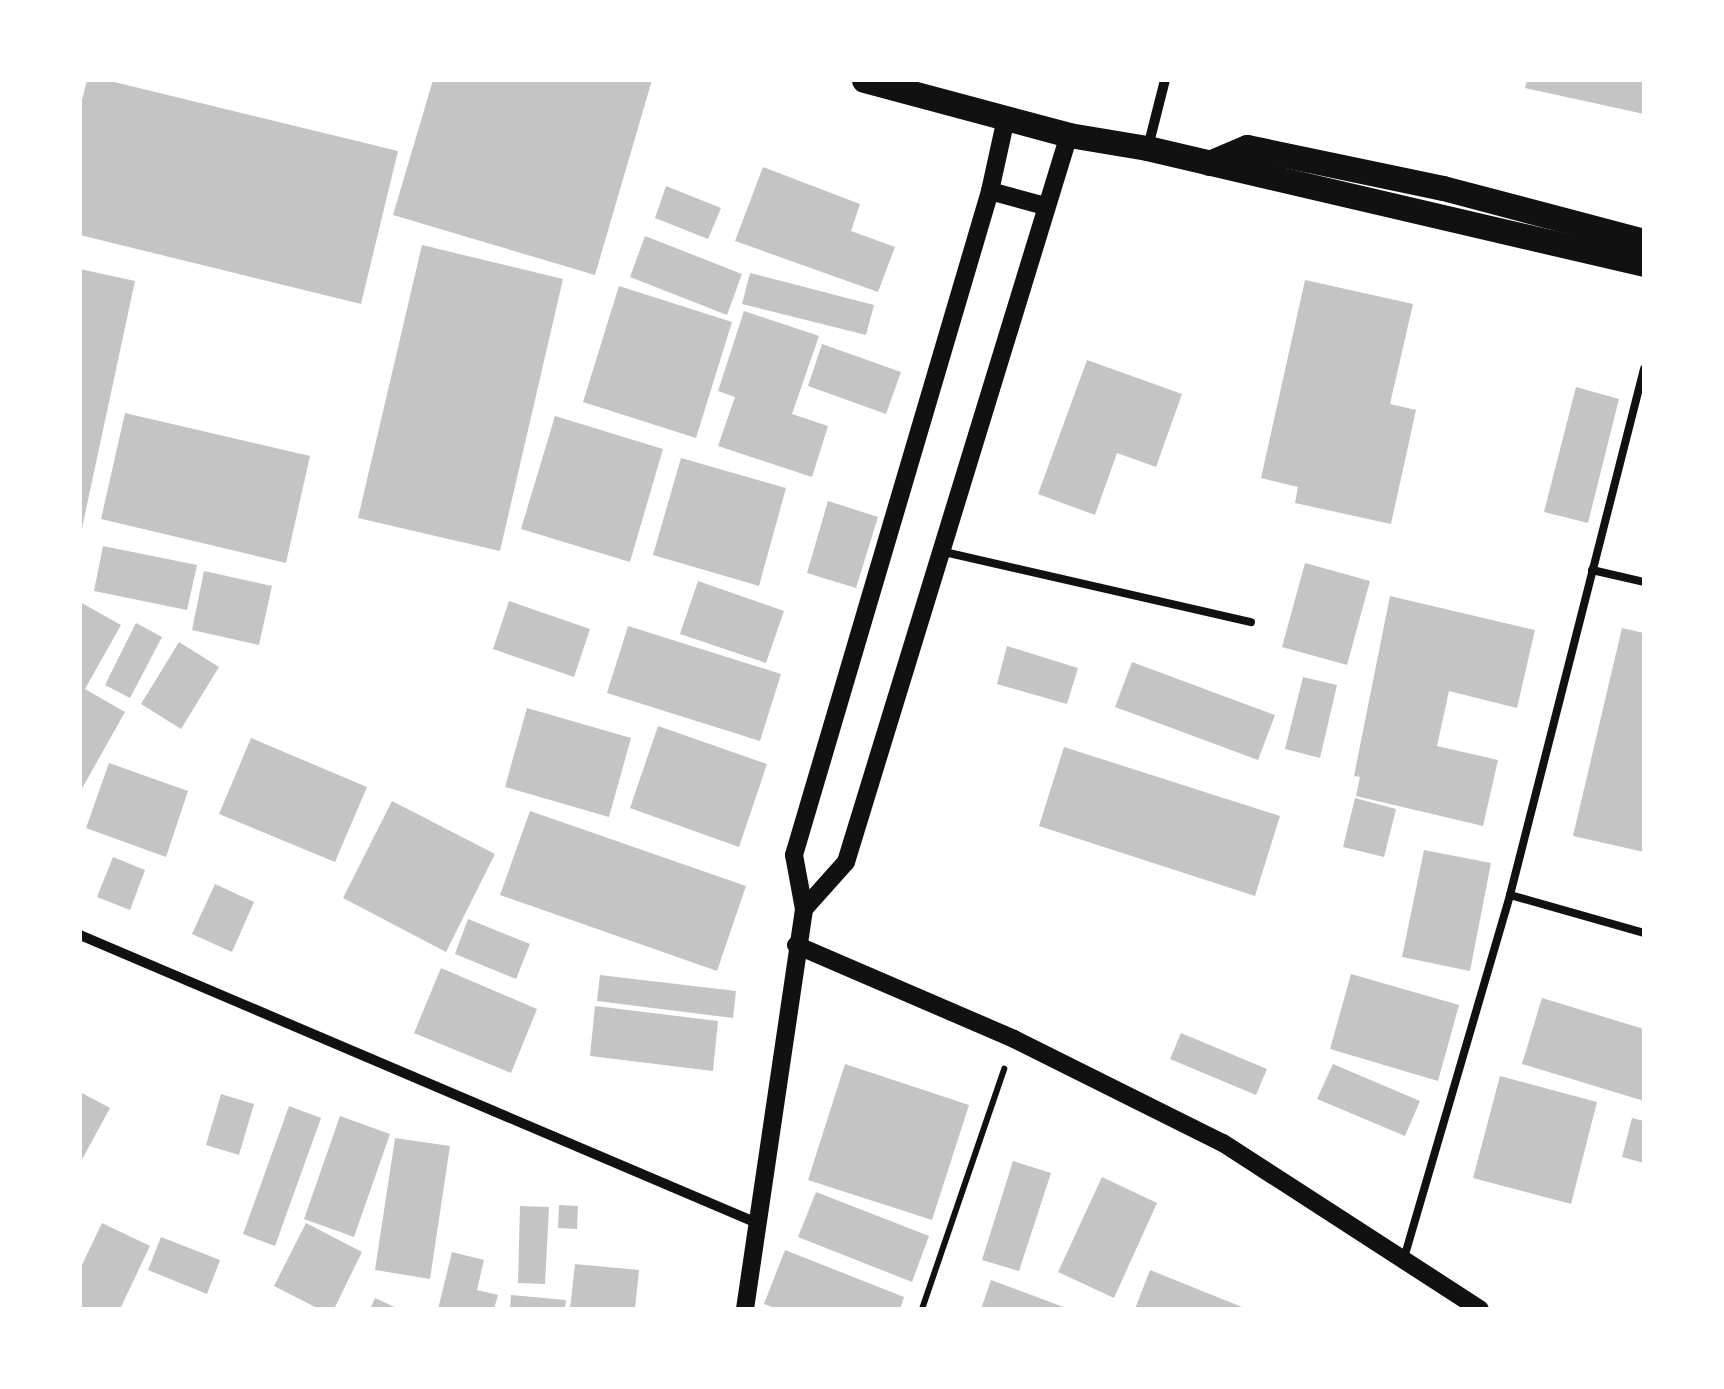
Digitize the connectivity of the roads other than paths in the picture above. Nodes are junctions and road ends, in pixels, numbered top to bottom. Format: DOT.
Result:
graph roads {
  1 [pos="864,80"];
  2 [pos="1165,80"];
  3 [pos="1006,118"];
  4 [pos="1069,135"];
  5 [pos="1148,148"];
  6 [pos="1209,163"];
  7 [pos="990,191"];
  8 [pos="1045,206"];
  9 [pos="1644,241"];
  10 [pos="1644,264"];
  11 [pos="1644,369"];
  12 [pos="940,551"];
  13 [pos="1592,570"];
  14 [pos="1644,582"];
  15 [pos="1251,622"];
  16 [pos="1510,895"];
  17 [pos="804,909"];
  18 [pos="1644,933"];
  19 [pos="80,935"];
  20 [pos="796,945"];
  21 [pos="757,1223"];
  22 [pos="1403,1262"];
  23 [pos="745,1309"];
  24 [pos="1480,1309"];
  1 -- 3 [label="main road"];
  2 -- 5 [label="street"];
  3 -- 4 [label="main road"];
  3 -- 7 [label="street"];
  4 -- 5 [label="main road"];
  4 -- 8 [label="street"];
  5 -- 6 [label="main road"];
  6 -- 9 [label="main road"];
  6 -- 10 [label="main road"];
  7 -- 8 [label="street"];
  7 -- 17 [label="street"];
  8 -- 12 [label="street"];
  11 -- 13 [label="lane"];
  12 -- 15 [label="lane"];
  12 -- 17 [label="street"];
  13 -- 14 [label="lane"];
  13 -- 16 [label="lane"];
  16 -- 18 [label="lane"];
  16 -- 22 [label="lane"];
  17 -- 20 [label="street"];
  19 -- 21 [label="street"];
  20 -- 21 [label="street"];
  20 -- 22 [label="street"];
  21 -- 23 [label="street"];
  22 -- 24 [label="street"];
}
